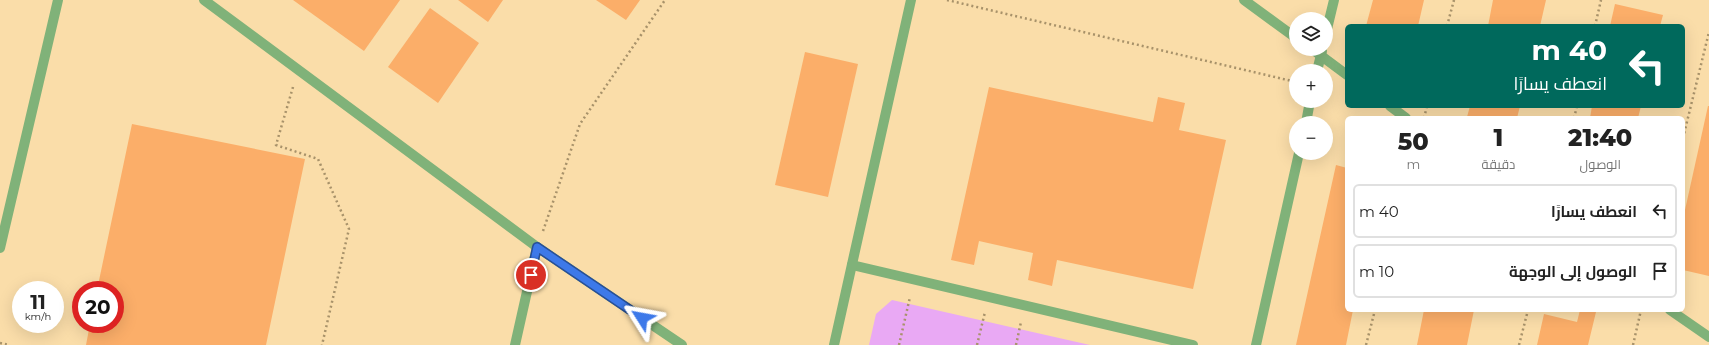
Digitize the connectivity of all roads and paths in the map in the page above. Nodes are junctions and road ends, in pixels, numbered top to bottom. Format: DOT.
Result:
graph roads {
  1 [pos="58,0"];
  2 [pos="204,0"];
  3 [pos="665,0"];
  4 [pos="911,0"];
  5 [pos="947,0"];
  6 [pos="1244,0"];
  7 [pos="1334,0"];
  8 [pos="1454,0"];
  9 [pos="1601,0"];
  10 [pos="1331,12"];
  11 [pos="1448,24"];
  12 [pos="1595,24"];
  13 [pos="1709,32"];
  14 [pos="1289,33"];
  15 [pos="1326,56"];
  16 [pos="297,70"];
  17 [pos="1345,73"];
  18 [pos="1289,80"];
  19 [pos="1393,108"];
  20 [pos="1403,116"];
  21 [pos="1685,130"];
  22 [pos="1297,160"];
  23 [pos="537,247"];
  24 [pos="0,248"];
  25 [pos="852,265"];
  26 [pos="914,279"];
  27 [pos="988,297"];
  28 [pos="1025,306"];
  29 [pos="1374,312"];
  30 [pos="1527,312"];
  31 [pos="1641,312"];
  32 [pos="1673,312"];
  33 [pos="1709,337"];
  34 [pos="0,343"];
  35 [pos="9,345"];
  36 [pos="322,345"];
  37 [pos="515,345"];
  38 [pos="682,345"];
  39 [pos="834,345"];
  40 [pos="899,345"];
  41 [pos="977,345"];
  42 [pos="1016,345"];
  43 [pos="1193,345"];
  44 [pos="1256,345"];
  45 [pos="1366,345"];
  46 [pos="1519,345"];
  47 [pos="1633,345"];
  1 -- 24 [label="lane"];
  2 -- 16 [label="lane"];
  3 -- 23 [label="path"];
  4 -- 25 [label="lane"];
  5 -- 18 [label="path"];
  6 -- 14 [label="lane"];
  7 -- 10 [label="lane"];
  8 -- 11 [label="path"];
  9 -- 12 [label="path"];
  13 -- 21 [label="path"];
  15 -- 17 [label="lane"];
  16 -- 23 [label="lane"];
  16 -- 36 [label="path"];
  19 -- 20 [label="lane"];
  22 -- 44 [label="lane"];
  23 -- 37 [label="lane"];
  23 -- 38 [label="lane"];
  25 -- 26 [label="lane"];
  25 -- 39 [label="lane"];
  26 -- 27 [label="lane"];
  26 -- 40 [label="path"];
  27 -- 28 [label="lane"];
  27 -- 41 [label="path"];
  28 -- 42 [label="path"];
  28 -- 43 [label="lane"];
  29 -- 45 [label="path"];
  30 -- 46 [label="path"];
  31 -- 47 [label="path"];
  32 -- 33 [label="lane"];
  34 -- 35 [label="path"];
}
